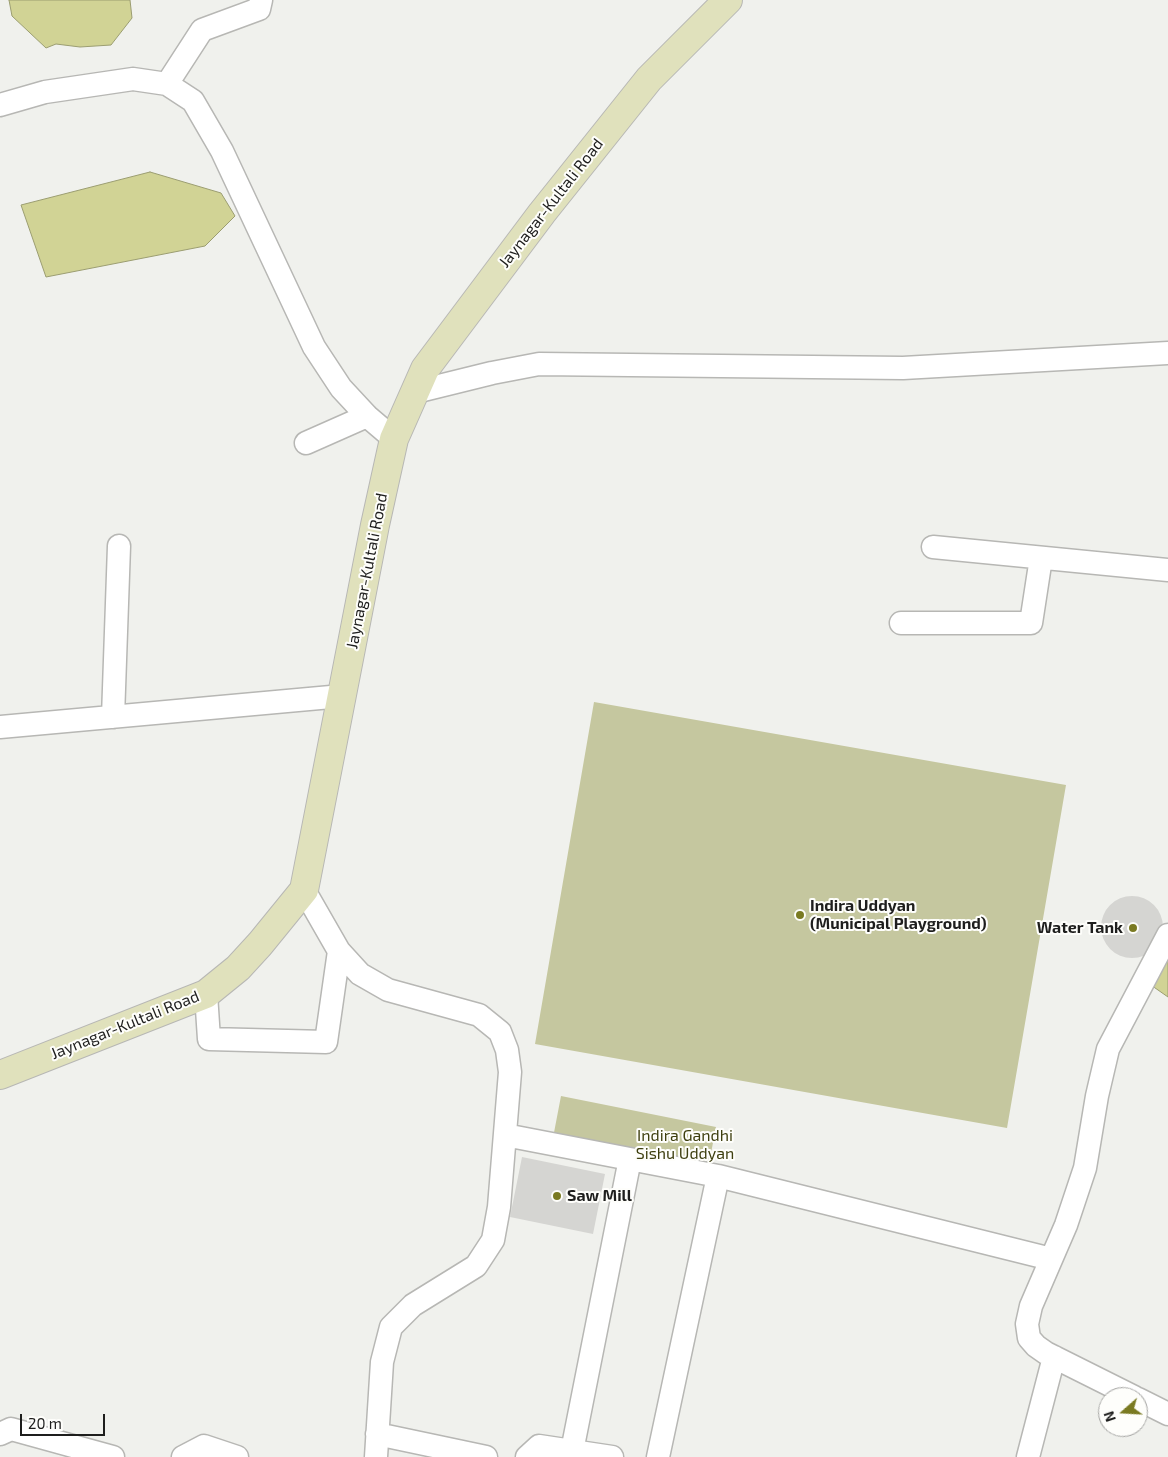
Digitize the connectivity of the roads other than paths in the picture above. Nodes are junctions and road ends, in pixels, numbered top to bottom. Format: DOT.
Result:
graph roads {
  1 [pos="261,0"];
  2 [pos="728,0"];
  3 [pos="167,84"];
  4 [pos="0,105"];
  5 [pos="1168,353"];
  6 [pos="415,392"];
  7 [pos="367,416"];
  8 [pos="394,439"];
  9 [pos="306,442"];
  10 [pos="120,546"];
  11 [pos="932,547"];
  12 [pos="1041,558"];
  13 [pos="1168,570"];
  14 [pos="901,623"];
  15 [pos="342,696"];
  16 [pos="113,717"];
  17 [pos="0,727"];
  18 [pos="304,890"];
  19 [pos="1168,935"];
  20 [pos="339,951"];
  21 [pos="206,994"];
  22 [pos="0,1075"];
  23 [pos="505,1135"];
  24 [pos="630,1159"];
  25 [pos="718,1176"];
  26 [pos="1051,1259"];
  27 [pos="1054,1357"];
  28 [pos="1114,1387"];
  29 [pos="1148,1404"];
  30 [pos="1168,1414"];
  31 [pos="0,1434"];
  32 [pos="377,1434"];
  33 [pos="572,1451"];
  34 [pos="113,1457"];
  35 [pos="183,1457"];
  36 [pos="237,1457"];
  37 [pos="376,1457"];
  38 [pos="486,1457"];
  39 [pos="527,1457"];
  40 [pos="612,1457"];
  41 [pos="658,1457"];
  42 [pos="1028,1457"];
  1 -- 3 [label="street"];
  2 -- 6 [label="main road, Jaynagar-Kultali Road"];
  3 -- 4 [label="street"];
  3 -- 7 [label="street"];
  5 -- 6 [label="street"];
  6 -- 8 [label="main road, Jaynagar-Kultali Road"];
  7 -- 8 [label="street"];
  7 -- 9 [label="street"];
  8 -- 15 [label="main road, Jaynagar-Kultali Road"];
  10 -- 16 [label="street"];
  11 -- 12 [label="street"];
  12 -- 13 [label="street"];
  12 -- 14 [label="street"];
  15 -- 16 [label="street"];
  15 -- 18 [label="main road, Jaynagar-Kultali Road"];
  16 -- 17 [label="street"];
  18 -- 20 [label="street"];
  18 -- 21 [label="main road, Jaynagar-Kultali Road"];
  19 -- 26 [label="street"];
  20 -- 21 [label="street"];
  20 -- 23 [label="street"];
  21 -- 22 [label="main road, Jaynagar-Kultali Road"];
  23 -- 24 [label="street"];
  23 -- 32 [label="street"];
  24 -- 25 [label="street"];
  24 -- 33 [label="street"];
  25 -- 26 [label="street"];
  25 -- 41 [label="street"];
  26 -- 27 [label="street"];
  27 -- 28 [label="street"];
  27 -- 42 [label="street"];
  29 -- 30 [label="street"];
  31 -- 34 [label="street"];
  32 -- 37 [label="street"];
  32 -- 38 [label="street"];
  33 -- 39 [label="street"];
  33 -- 40 [label="street"];
  35 -- 36 [label="street"];
}
